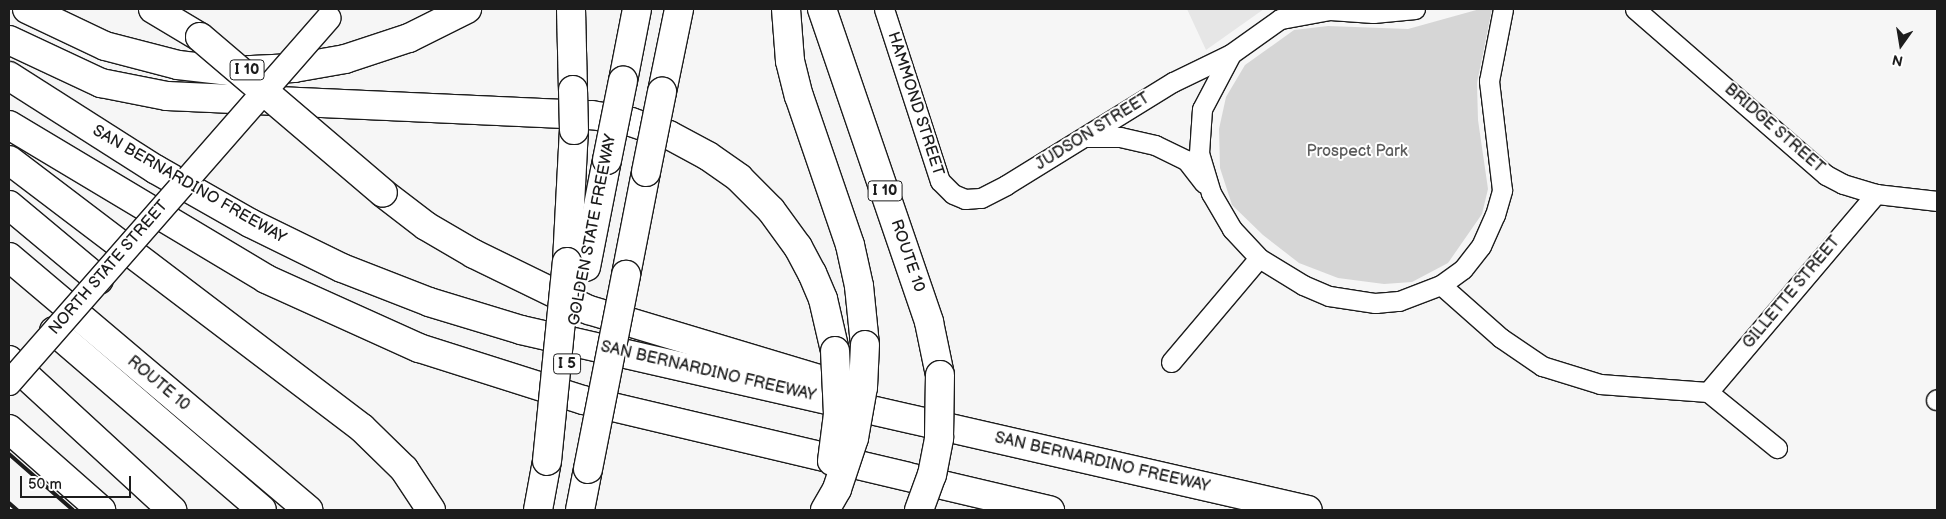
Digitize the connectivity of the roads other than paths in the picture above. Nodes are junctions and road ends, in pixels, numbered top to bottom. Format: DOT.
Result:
graph roads {
  1 [pos="26,9"];
  2 [pos="153,9"];
  3 [pos="467,9"];
  4 [pos="571,9"];
  5 [pos="637,9"];
  6 [pos="678,9"];
  7 [pos="786,9"];
  8 [pos="822,9"];
  9 [pos="884,9"];
  10 [pos="1415,9"];
  11 [pos="1503,9"];
  12 [pos="1635,9"];
  13 [pos="323,13"];
  14 [pos="9,40"];
  15 [pos="1231,54"];
  16 [pos="9,76"];
  17 [pos="264,91"];
  18 [pos="9,126"];
  19 [pos="1086,137"];
  20 [pos="9,160"];
  21 [pos="1211,193"];
  22 [pos="952,194"];
  23 [pos="1876,194"];
  24 [pos="1937,202"];
  25 [pos="9,205"];
  26 [pos="9,257"];
  27 [pos="1259,258"];
  28 [pos="576,265"];
  29 [pos="99,280"];
  30 [pos="1441,285"];
  31 [pos="54,331"];
  32 [pos="9,360"];
  33 [pos="1171,362"];
  34 [pos="9,383"];
  35 [pos="1708,392"];
  36 [pos="928,422"];
  37 [pos="9,429"];
  38 [pos="1777,448"];
  39 [pos="588,469"];
  40 [pos="301,506"];
  41 [pos="101,510"];
  42 [pos="172,510"];
  43 [pos="262,510"];
  44 [pos="431,510"];
  45 [pos="538,510"];
  46 [pos="580,510"];
  47 [pos="586,510"];
  48 [pos="816,510"];
  49 [pos="824,510"];
  50 [pos="919,510"];
  51 [pos="1050,510"];
  52 [pos="1308,510"];
  1 -- 3 [label="highway, I 10"];
  2 -- 17 [label="highway, bridge"];
  4 -- 28 [label="highway, bridge"];
  5 -- 28 [label="highway, GOLDEN STATE FREEWAY, bridge"];
  6 -- 39 [label="highway, I 5, bridge"];
  7 -- 49 [label="highway, bridge"];
  8 -- 50 [label="highway, ROUTE 10 / I 10, bridge"];
  9 -- 22 [label="street, HAMMOND STREET"];
  10 -- 15 [label="street, JUDSON STREET"];
  11 -- 30 [label="street"];
  12 -- 23 [label="street, BRIDGE STREET"];
  13 -- 17 [label="main road, NORTH STATE STREET, bridge"];
  14 -- 48 [label="highway, bridge"];
  15 -- 19 [label="street, JUDSON STREET"];
  15 -- 21 [label="street"];
  16 -- 36 [label="highway, SAN BERNARDINO FREEWAY"];
  17 -- 29 [label="main road, NORTH STATE STREET, bridge"];
  17 -- 36 [label="highway, bridge"];
  18 -- 51 [label="highway"];
  19 -- 21 [label="street"];
  19 -- 22 [label="street, JUDSON STREET"];
  20 -- 44 [label="highway"];
  21 -- 27 [label="street"];
  23 -- 24 [label="street, BRIDGE STREET"];
  23 -- 35 [label="street, GILLETTE STREET"];
  25 -- 29 [label="highway"];
  26 -- 40 [label="highway, ROUTE 10"];
  27 -- 30 [label="street"];
  27 -- 33 [label="street"];
  28 -- 45 [label="highway, bridge"];
  29 -- 31 [label="main road, NORTH STATE STREET, bridge"];
  30 -- 35 [label="street"];
  31 -- 34 [label="main road, NORTH STATE STREET, bridge"];
  31 -- 43 [label="highway"];
  32 -- 42 [label="highway"];
  35 -- 38 [label="street"];
  36 -- 52 [label="highway, SAN BERNARDINO FREEWAY"];
  37 -- 41 [label="highway"];
  39 -- 46 [label="highway, I 5"];
  39 -- 47 [label="highway"];
}
